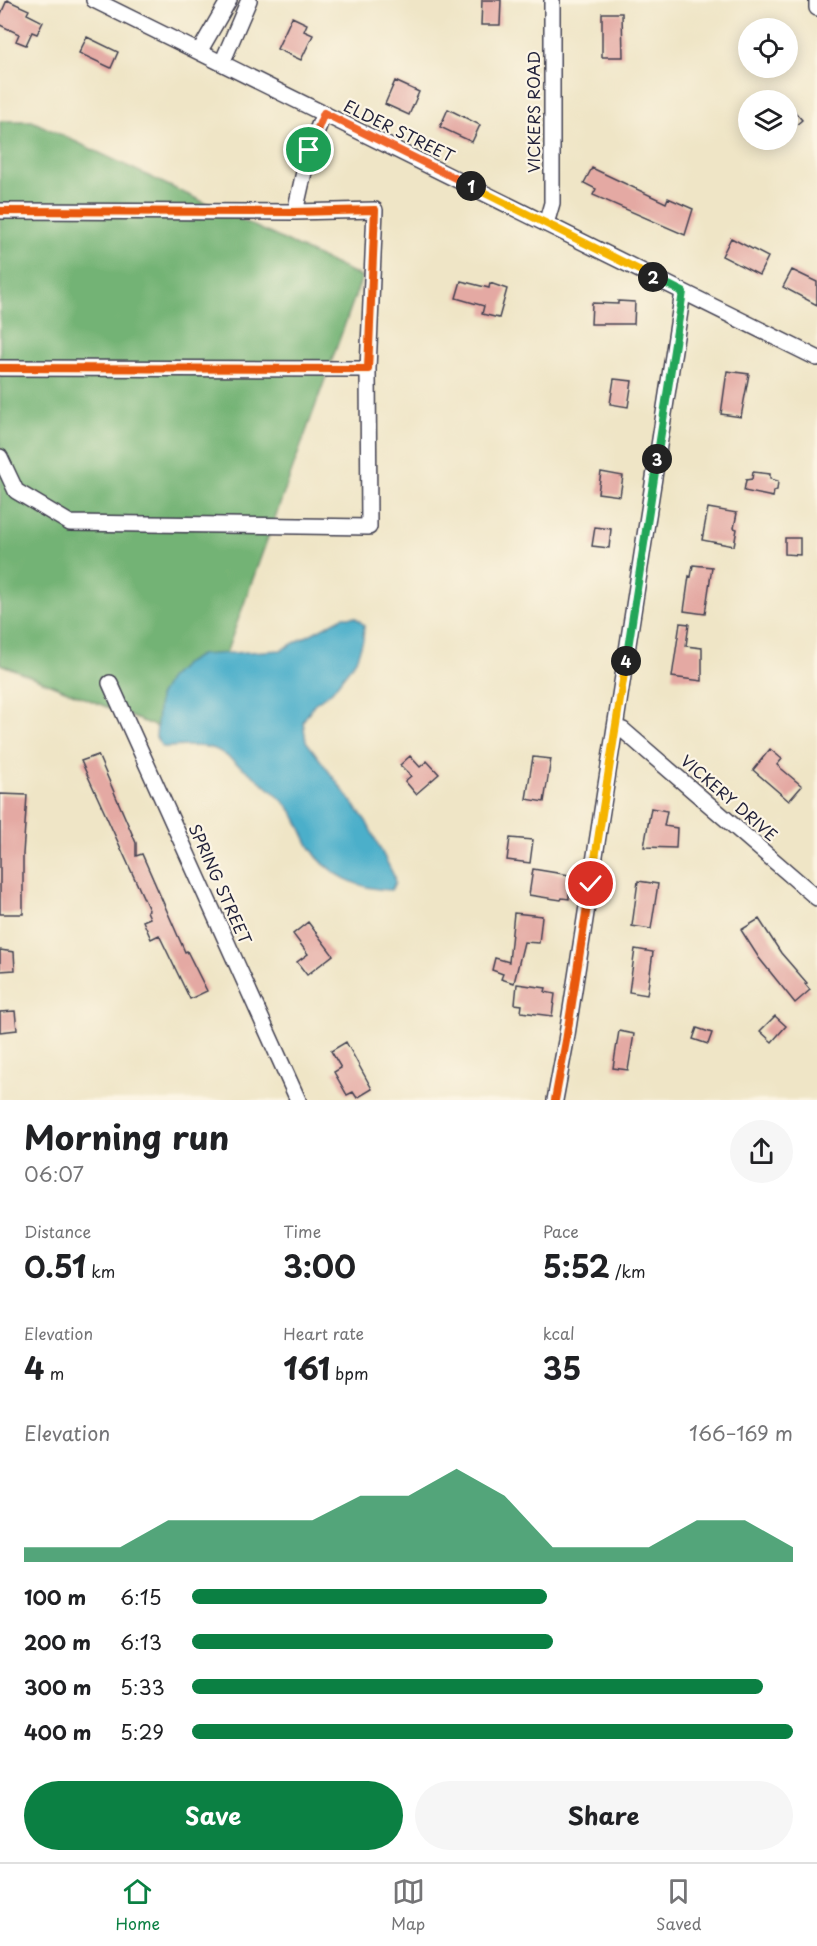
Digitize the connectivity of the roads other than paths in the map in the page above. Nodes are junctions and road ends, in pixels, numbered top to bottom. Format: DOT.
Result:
graph roads {
  1 [pos="94,0"];
  2 [pos="229,0"];
  3 [pos="249,0"];
  4 [pos="552,0"];
  5 [pos="816,0"];
  6 [pos="817,8"];
  7 [pos="199,52"];
  8 [pos="222,63"];
  9 [pos="324,113"];
  10 [pos="0,211"];
  11 [pos="295,212"];
  12 [pos="546,224"];
  13 [pos="683,292"];
  14 [pos="817,358"];
  15 [pos="0,368"];
  16 [pos="368,369"];
  17 [pos="0,457"];
  18 [pos="110,683"];
  19 [pos="615,727"];
  20 [pos="817,898"];
  21 [pos="298,1100"];
  22 [pos="555,1100"];
  1 -- 7 [label="street, ELDER STREET"];
  2 -- 7 [label="street"];
  3 -- 8 [label="street"];
  4 -- 12 [label="street, VICKERS ROAD"];
  5 -- 6 [label="street"];
  7 -- 8 [label="street, ELDER STREET"];
  8 -- 9 [label="street, ELDER STREET"];
  9 -- 11 [label="street"];
  9 -- 12 [label="street, ELDER STREET"];
  10 -- 11 [label="street"];
  11 -- 16 [label="street"];
  12 -- 13 [label="street, ELDER STREET"];
  13 -- 14 [label="street, ELDER STREET"];
  13 -- 19 [label="street"];
  15 -- 16 [label="street"];
  16 -- 17 [label="street"];
  18 -- 21 [label="street, SPRING STREET"];
  19 -- 20 [label="street, VICKERY DRIVE"];
  19 -- 22 [label="street"];
}
